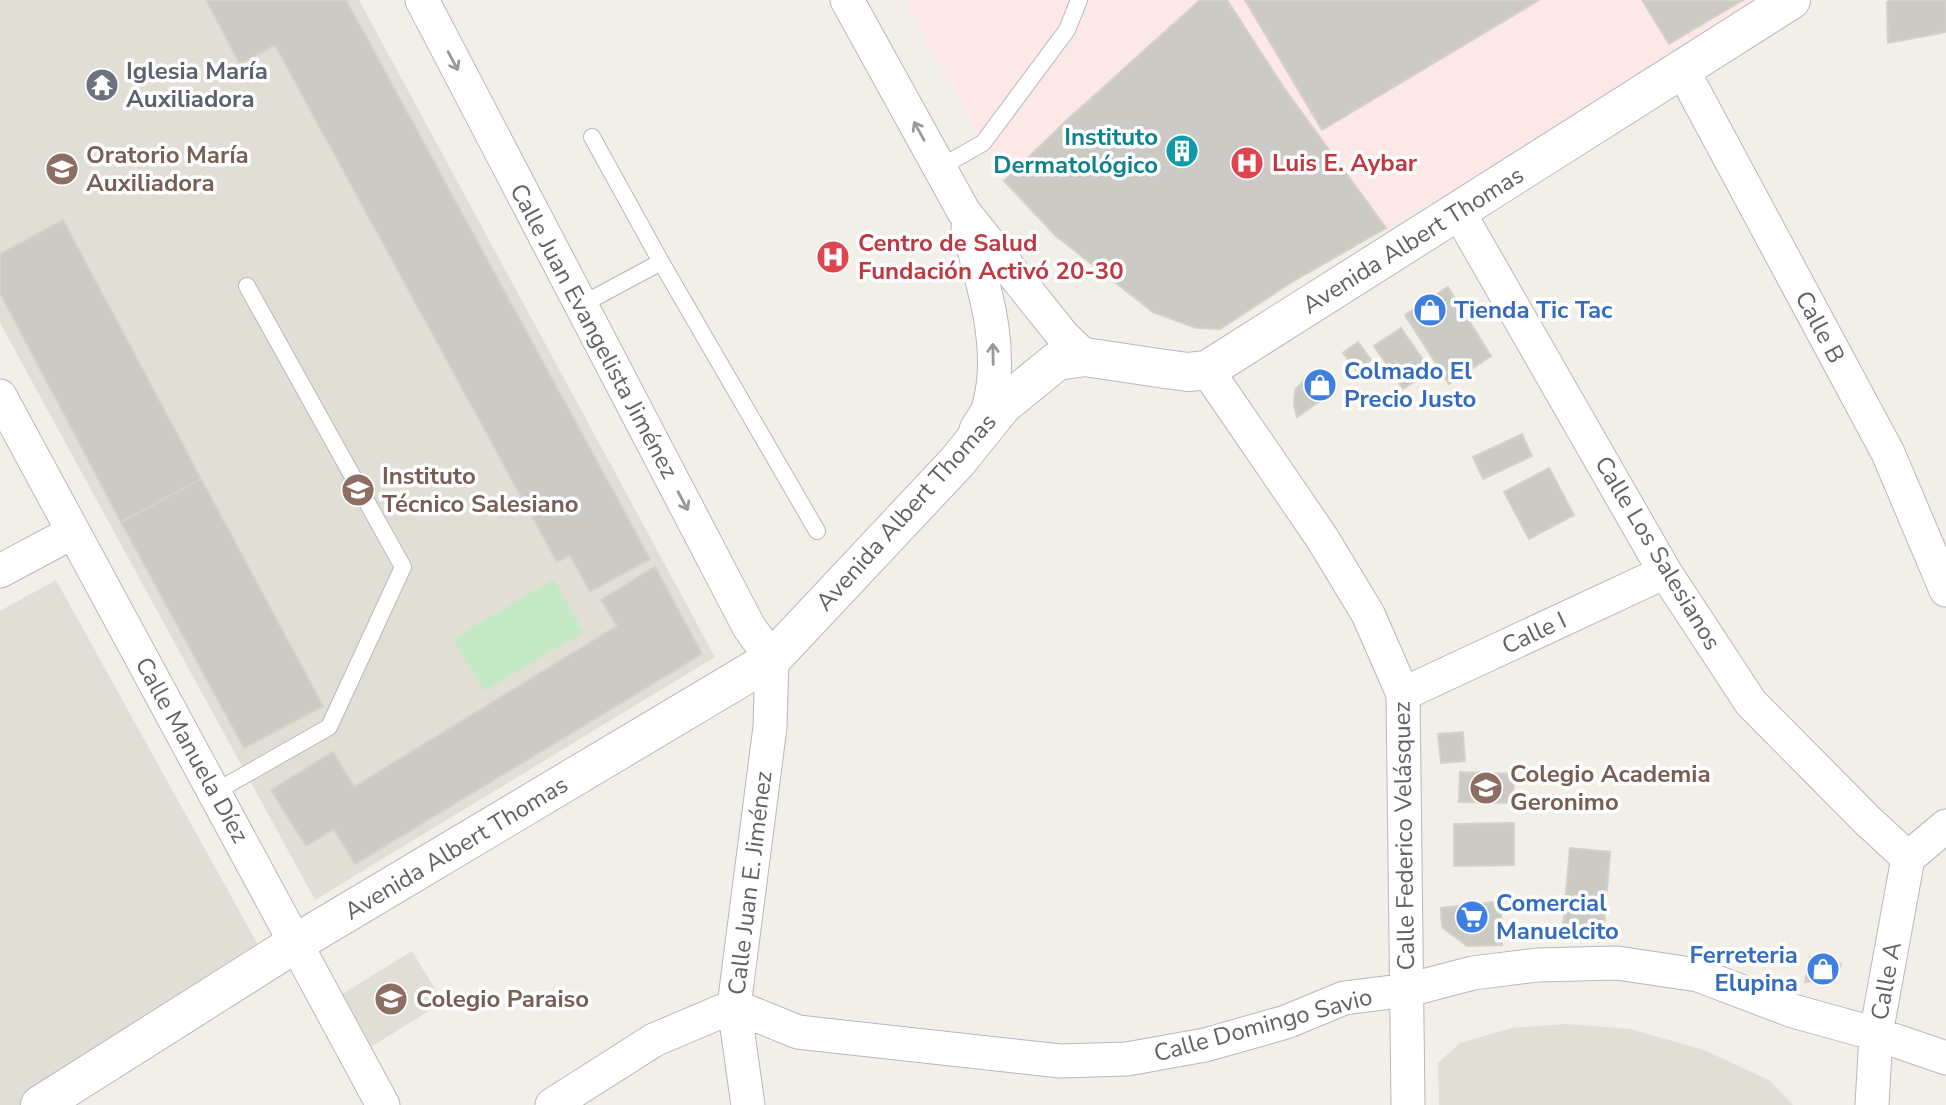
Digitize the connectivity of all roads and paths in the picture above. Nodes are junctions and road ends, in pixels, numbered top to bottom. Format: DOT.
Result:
graph roads {
  1 [pos="422,0"];
  2 [pos="847,0"];
  3 [pos="1079,0"];
  4 [pos="1791,0"];
  5 [pos="1682,69"];
  6 [pos="592,137"];
  7 [pos="939,168"];
  8 [pos="1458,211"];
  9 [pos="964,212"];
  10 [pos="661,262"];
  11 [pos="247,286"];
  12 [pos="581,305"];
  13 [pos="1085,357"];
  14 [pos="1207,370"];
  15 [pos="0,396"];
  16 [pos="957,462"];
  17 [pos="817,531"];
  18 [pos="73,532"];
  19 [pos="0,571"];
  20 [pos="1665,572"];
  21 [pos="1946,590"];
  22 [pos="772,659"];
  23 [pos="1403,694"];
  24 [pos="215,792"];
  25 [pos="1946,826"];
  26 [pos="1908,859"];
  27 [pos="296,943"];
  28 [pos="1408,989"];
  29 [pos="734,1006"];
  30 [pos="1876,1034"];
  31 [pos="1946,1058"];
  32 [pos="40,1105"];
  33 [pos="383,1105"];
  34 [pos="552,1105"];
  35 [pos="748,1105"];
  36 [pos="1408,1105"];
  37 [pos="1872,1105"];
  1 -- 12 [label="street, Calle Juan Evangelista Jiménez, one-way"];
  7 -- 2 [label="street, one-way"];
  3 -- 7 [label="lane"];
  4 -- 5 [label="main road, Avenida Albert Thomas"];
  5 -- 8 [label="main road, Avenida Albert Thomas"];
  5 -- 21 [label="street, Calle B"];
  6 -- 10 [label="lane"];
  7 -- 9 [label="street"];
  8 -- 14 [label="main road, Avenida Albert Thomas"];
  8 -- 20 [label="street, Calle Los Salesianos"];
  9 -- 13 [label="street"];
  16 -- 9 [label="street, one-way"];
  10 -- 12 [label="lane"];
  10 -- 17 [label="lane"];
  11 -- 24 [label="lane"];
  12 -- 22 [label="street, Calle Juan Evangelista Jiménez, one-way"];
  13 -- 14 [label="main road, Avenida Albert Thomas"];
  13 -- 16 [label="main road, Avenida Albert Thomas"];
  14 -- 23 [label="street, Calle Federico Velásquez"];
  15 -- 18 [label="street, Calle Manuela Díez"];
  16 -- 22 [label="main road, Avenida Albert Thomas"];
  18 -- 19 [label="street"];
  18 -- 24 [label="street, Calle Manuela Díez"];
  20 -- 23 [label="street, Calle I"];
  20 -- 26 [label="street, Calle Los Salesianos"];
  22 -- 27 [label="main road, Avenida Albert Thomas"];
  22 -- 29 [label="street, Calle Juan E. Jiménez"];
  23 -- 28 [label="street, Calle Federico Velásquez"];
  24 -- 27 [label="street, Calle Manuela Díez"];
  25 -- 26 [label="street"];
  26 -- 30 [label="street, Calle A"];
  27 -- 32 [label="main road, Avenida Albert Thomas"];
  27 -- 33 [label="street, Calle Manuela Díez"];
  28 -- 29 [label="street, Calle Domingo Savio"];
  28 -- 30 [label="street, Calle Domingo Savio"];
  28 -- 36 [label="street, Calle Federico Velásquez"];
  29 -- 34 [label="street"];
  29 -- 35 [label="street, Calle Juan E. Jiménez"];
  30 -- 31 [label="street, Calle Domingo Savio"];
  30 -- 37 [label="street, Calle A"];
}
